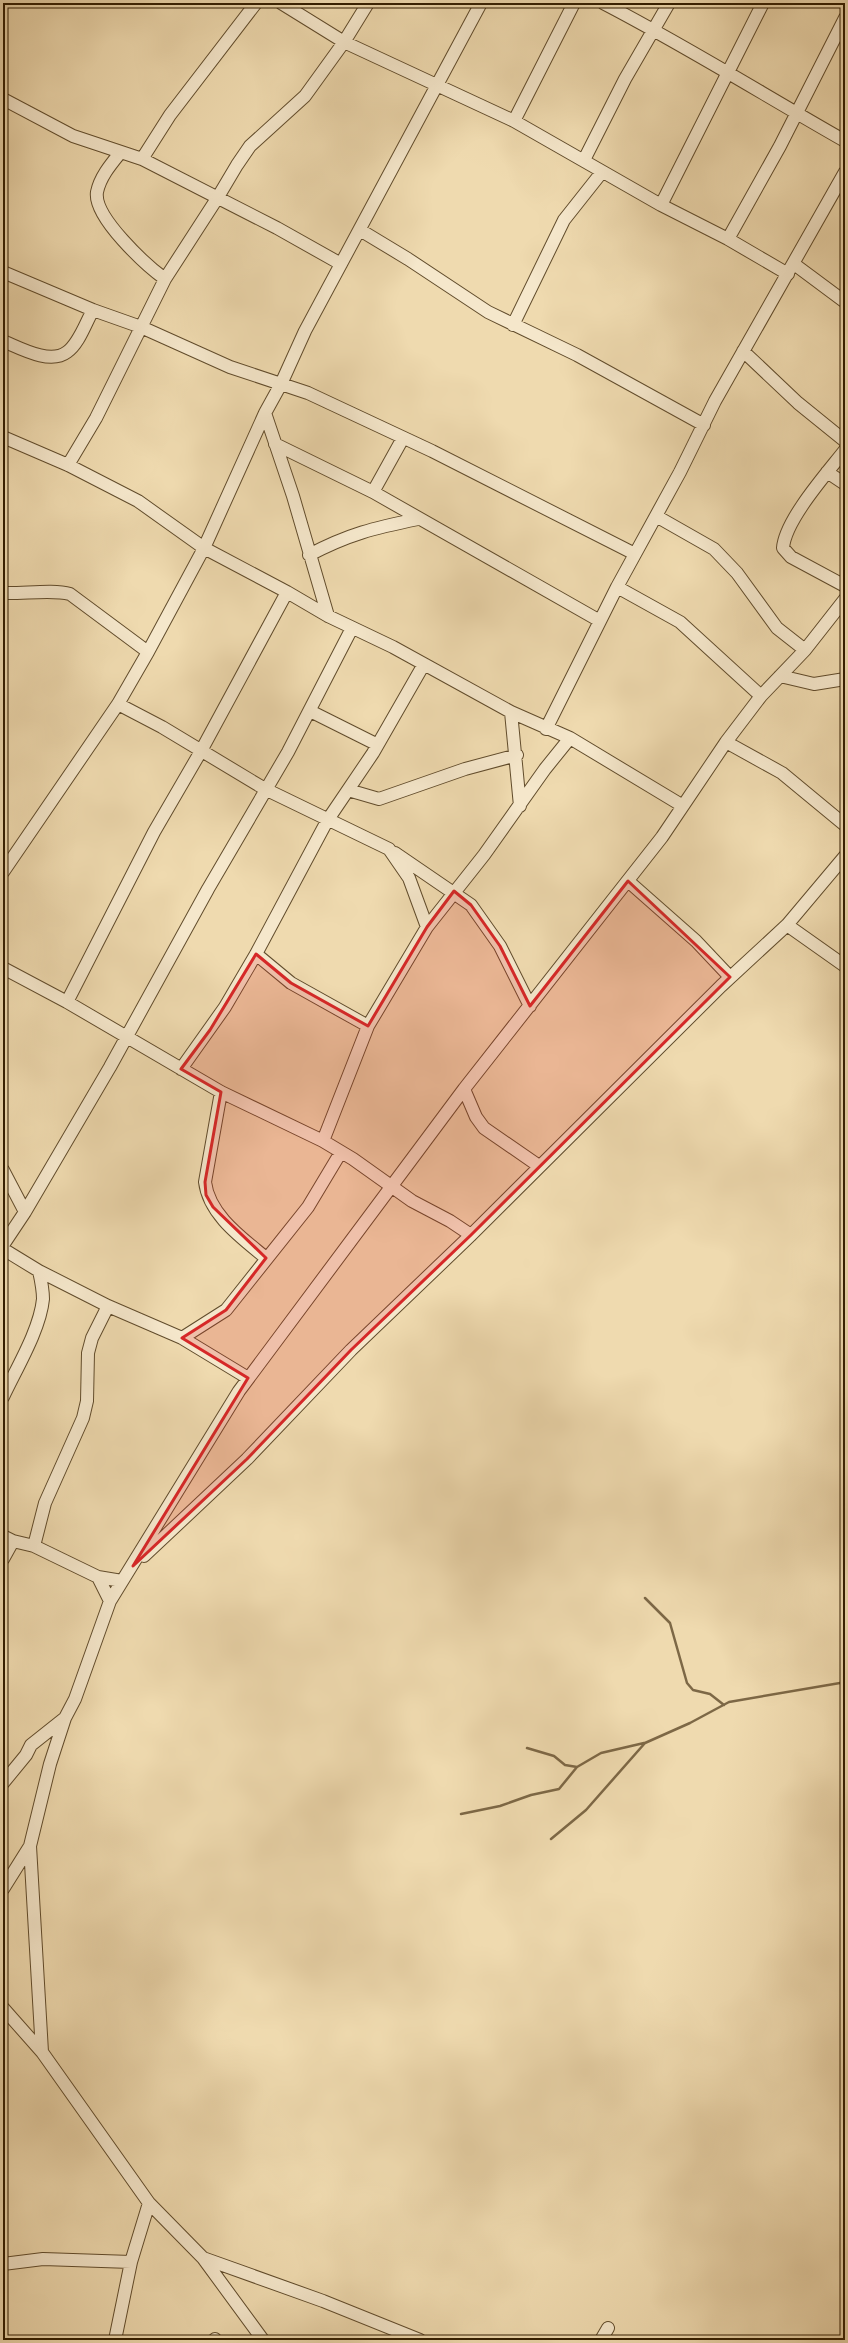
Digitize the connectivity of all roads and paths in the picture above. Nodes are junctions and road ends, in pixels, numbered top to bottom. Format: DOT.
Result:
graph roads {
  1 [pos="256,3"];
  2 [pos="281,3"];
  3 [pos="368,3"];
  4 [pos="481,3"];
  5 [pos="574,3"];
  6 [pos="603,3"];
  7 [pos="669,3"];
  8 [pos="763,3"];
  9 [pos="845,18"];
  10 [pos="654,30"];
  11 [pos="344,42"];
  12 [pos="730,72"];
  13 [pos="436,86"];
  14 [pos="3,99"];
  15 [pos="797,114"];
  16 [pos="514,121"];
  17 [pos="845,141"];
  18 [pos="120,153"];
  19 [pos="142,159"];
  20 [pos="584,160"];
  21 [pos="602,172"];
  22 [pos="845,172"];
  23 [pos="218,197"];
  24 [pos="661,205"];
  25 [pos="360,230"];
  26 [pos="728,239"];
  27 [pos="341,264"];
  28 [pos="791,269"];
  29 [pos="3,272"];
  30 [pos="165,279"];
  31 [pos="845,302"];
  32 [pos="93,310"];
  33 [pos="513,325"];
  34 [pos="141,327"];
  35 [pos="3,341"];
  36 [pos="743,351"];
  37 [pos="281,384"];
  38 [pos="265,413"];
  39 [pos="704,425"];
  40 [pos="3,437"];
  41 [pos="403,438"];
  42 [pos="845,441"];
  43 [pos="275,444"];
  44 [pos="845,450"];
  45 [pos="68,465"];
  46 [pos="827,472"];
  47 [pos="845,484"];
  48 [pos="373,492"];
  49 [pos="656,516"];
  50 [pos="418,520"];
  51 [pos="204,548"];
  52 [pos="635,554"];
  53 [pos="309,555"];
  54 [pos="845,586"];
  55 [pos="617,587"];
  56 [pos="287,592"];
  57 [pos="3,593"];
  58 [pos="843,606"];
  59 [pos="328,616"];
  60 [pos="600,621"];
  61 [pos="352,628"];
  62 [pos="805,650"];
  63 [pos="148,652"];
  64 [pos="424,664"];
  65 [pos="780,676"];
  66 [pos="845,679"];
  67 [pos="762,696"];
  68 [pos="118,704"];
  69 [pos="310,711"];
  70 [pos="511,712"];
  71 [pos="546,729"];
  72 [pos="570,738"];
  73 [pos="726,742"];
  74 [pos="376,744"];
  75 [pos="202,752"];
  76 [pos="517,755"];
  77 [pos="264,789"];
  78 [pos="348,790"];
  79 [pos="520,806"];
  80 [pos="683,806"];
  81 [pos="327,821"];
  82 [pos="845,825"];
  83 [pos="389,849"];
  84 [pos="845,856"];
  85 [pos="3,872"];
  86 [pos="628,881"];
  87 [pos="454,891"];
  88 [pos="787,925"];
  89 [pos="427,927"];
  90 [pos="256,954"];
  91 [pos="845,966"];
  92 [pos="3,968"];
  93 [pos="730,977"];
  94 [pos="67,1002"];
  95 [pos="530,1006"];
  96 [pos="368,1026"];
  97 [pos="126,1038"];
  98 [pos="181,1069"];
  99 [pos="464,1089"];
  100 [pos="221,1092"];
  101 [pos="323,1141"];
  102 [pos="341,1152"];
  103 [pos="539,1166"];
  104 [pos="3,1170"];
  105 [pos="390,1187"];
  106 [pos="25,1212"];
  107 [pos="471,1235"];
  108 [pos="3,1245"];
  109 [pos="3,1248"];
  110 [pos="266,1258"];
  111 [pos="39,1271"];
  112 [pos="108,1306"];
  113 [pos="182,1338"];
  114 [pos="248,1378"];
  115 [pos="3,1397"];
  116 [pos="8,1539"];
  117 [pos="34,1546"];
  118 [pos="3,1559"];
  119 [pos="133,1566"];
  120 [pos="98,1577"];
  121 [pos="122,1581"];
  122 [pos="110,1602"];
  123 [pos="65,1718"];
  124 [pos="3,1783"];
  125 [pos="30,1846"];
  126 [pos="3,1889"];
  127 [pos="3,2008"];
  128 [pos="42,2052"];
  129 [pos="149,2203"];
  130 [pos="203,2258"];
  131 [pos="131,2262"];
  132 [pos="3,2264"];
  133 [pos="608,2328"];
  134 [pos="115,2340"];
  135 [pos="262,2340"];
  136 [pos="420,2340"];
  137 [pos="601,2340"];
  1 -- 19 [label="street"];
  2 -- 11 [label="street"];
  3 -- 11 [label="street"];
  4 -- 13 [label="street"];
  5 -- 16 [label="street"];
  6 -- 10 [label="street"];
  7 -- 10 [label="street"];
  8 -- 12 [label="street"];
  9 -- 15 [label="street"];
  10 -- 12 [label="street"];
  10 -- 20 [label="street"];
  11 -- 13 [label="street"];
  11 -- 23 [label="street"];
  12 -- 15 [label="street"];
  12 -- 24 [label="street"];
  13 -- 16 [label="street"];
  13 -- 25 [label="street"];
  14 -- 18 [label="street"];
  15 -- 17 [label="street"];
  15 -- 26 [label="street"];
  16 -- 20 [label="street"];
  18 -- 19 [label="street"];
  18 -- 30 [label="street"];
  19 -- 23 [label="street"];
  20 -- 21 [label="street"];
  21 -- 24 [label="street"];
  21 -- 33 [label="street"];
  22 -- 28 [label="street"];
  23 -- 27 [label="street"];
  23 -- 30 [label="street"];
  24 -- 26 [label="street"];
  25 -- 27 [label="street"];
  25 -- 33 [label="street"];
  26 -- 28 [label="street"];
  27 -- 37 [label="street"];
  28 -- 31 [label="street"];
  28 -- 36 [label="street"];
  29 -- 32 [label="street"];
  30 -- 34 [label="street"];
  32 -- 34 [label="street"];
  32 -- 35 [label="street"];
  33 -- 39 [label="street"];
  34 -- 37 [label="street"];
  34 -- 45 [label="street"];
  36 -- 39 [label="street"];
  36 -- 42 [label="street"];
  37 -- 38 [label="street"];
  37 -- 41 [label="street"];
  38 -- 43 [label="street"];
  38 -- 51 [label="street"];
  39 -- 49 [label="street"];
  40 -- 45 [label="street"];
  41 -- 48 [label="street"];
  41 -- 52 [label="street"];
  43 -- 48 [label="street"];
  43 -- 53 [label="street"];
  44 -- 46 [label="street"];
  45 -- 51 [label="street"];
  46 -- 47 [label="street"];
  46 -- 54 [label="street"];
  48 -- 50 [label="street"];
  49 -- 52 [label="street"];
  49 -- 62 [label="street"];
  50 -- 53 [label="street"];
  50 -- 60 [label="street"];
  51 -- 56 [label="street"];
  51 -- 63 [label="street"];
  52 -- 55 [label="street"];
  53 -- 59 [label="street"];
  55 -- 60 [label="street"];
  55 -- 67 [label="street"];
  56 -- 59 [label="street"];
  56 -- 75 [label="street"];
  57 -- 63 [label="street"];
  58 -- 62 [label="street"];
  59 -- 61 [label="street"];
  60 -- 71 [label="street"];
  61 -- 64 [label="street"];
  61 -- 69 [label="street"];
  62 -- 65 [label="street"];
  63 -- 68 [label="street"];
  64 -- 70 [label="street"];
  64 -- 74 [label="street"];
  65 -- 66 [label="street"];
  65 -- 67 [label="street"];
  67 -- 73 [label="street"];
  68 -- 75 [label="street"];
  68 -- 85 [label="street"];
  69 -- 74 [label="street"];
  69 -- 77 [label="street"];
  70 -- 71 [label="street"];
  70 -- 76 [label="street"];
  71 -- 72 [label="street"];
  72 -- 79 [label="street"];
  72 -- 80 [label="street"];
  73 -- 80 [label="street"];
  73 -- 82 [label="street"];
  74 -- 78 [label="street"];
  75 -- 77 [label="street"];
  75 -- 94 [label="street"];
  76 -- 78 [label="street"];
  76 -- 79 [label="street"];
  77 -- 81 [label="street"];
  77 -- 97 [label="street"];
  78 -- 81 [label="street"];
  79 -- 87 [label="street"];
  80 -- 86 [label="street"];
  81 -- 83 [label="street"];
  81 -- 90 [label="street"];
  83 -- 87 [label="street"];
  83 -- 89 [label="street"];
  84 -- 88 [label="street"];
  86 -- 93 [label="street"];
  86 -- 95 [label="street"];
  87 -- 89 [label="street"];
  87 -- 95 [label="street"];
  88 -- 91 [label="street"];
  88 -- 93 [label="street"];
  89 -- 96 [label="street"];
  90 -- 96 [label="street"];
  90 -- 98 [label="street"];
  92 -- 94 [label="street"];
  93 -- 103 [label="street"];
  94 -- 97 [label="street"];
  95 -- 99 [label="street"];
  96 -- 101 [label="street"];
  97 -- 98 [label="street"];
  97 -- 106 [label="street"];
  98 -- 100 [label="street"];
  99 -- 103 [label="street"];
  99 -- 105 [label="street"];
  100 -- 101 [label="street"];
  100 -- 110 [label="street"];
  101 -- 102 [label="street"];
  102 -- 105 [label="street"];
  102 -- 110 [label="street"];
  103 -- 107 [label="street"];
  104 -- 106 [label="street"];
  105 -- 107 [label="street"];
  105 -- 114 [label="street"];
  106 -- 108 [label="street"];
  107 -- 119 [label="street"];
  109 -- 111 [label="street"];
  110 -- 113 [label="street"];
  111 -- 112 [label="street"];
  111 -- 115 [label="street"];
  112 -- 113 [label="street"];
  112 -- 117 [label="street"];
  113 -- 114 [label="street"];
  114 -- 119 [label="street"];
  116 -- 117 [label="street"];
  116 -- 118 [label="street"];
  117 -- 120 [label="street"];
  119 -- 121 [label="street"];
  120 -- 121 [label="street"];
  120 -- 122 [label="street"];
  121 -- 122 [label="street"];
  122 -- 123 [label="street"];
  123 -- 124 [label="street"];
  123 -- 125 [label="street"];
  125 -- 126 [label="street"];
  125 -- 128 [label="street"];
  127 -- 128 [label="street"];
  128 -- 129 [label="street"];
  129 -- 130 [label="street"];
  129 -- 131 [label="street"];
  130 -- 135 [label="street"];
  130 -- 136 [label="street"];
  131 -- 132 [label="street"];
  131 -- 134 [label="street"];
  133 -- 137 [label="street"];
}
